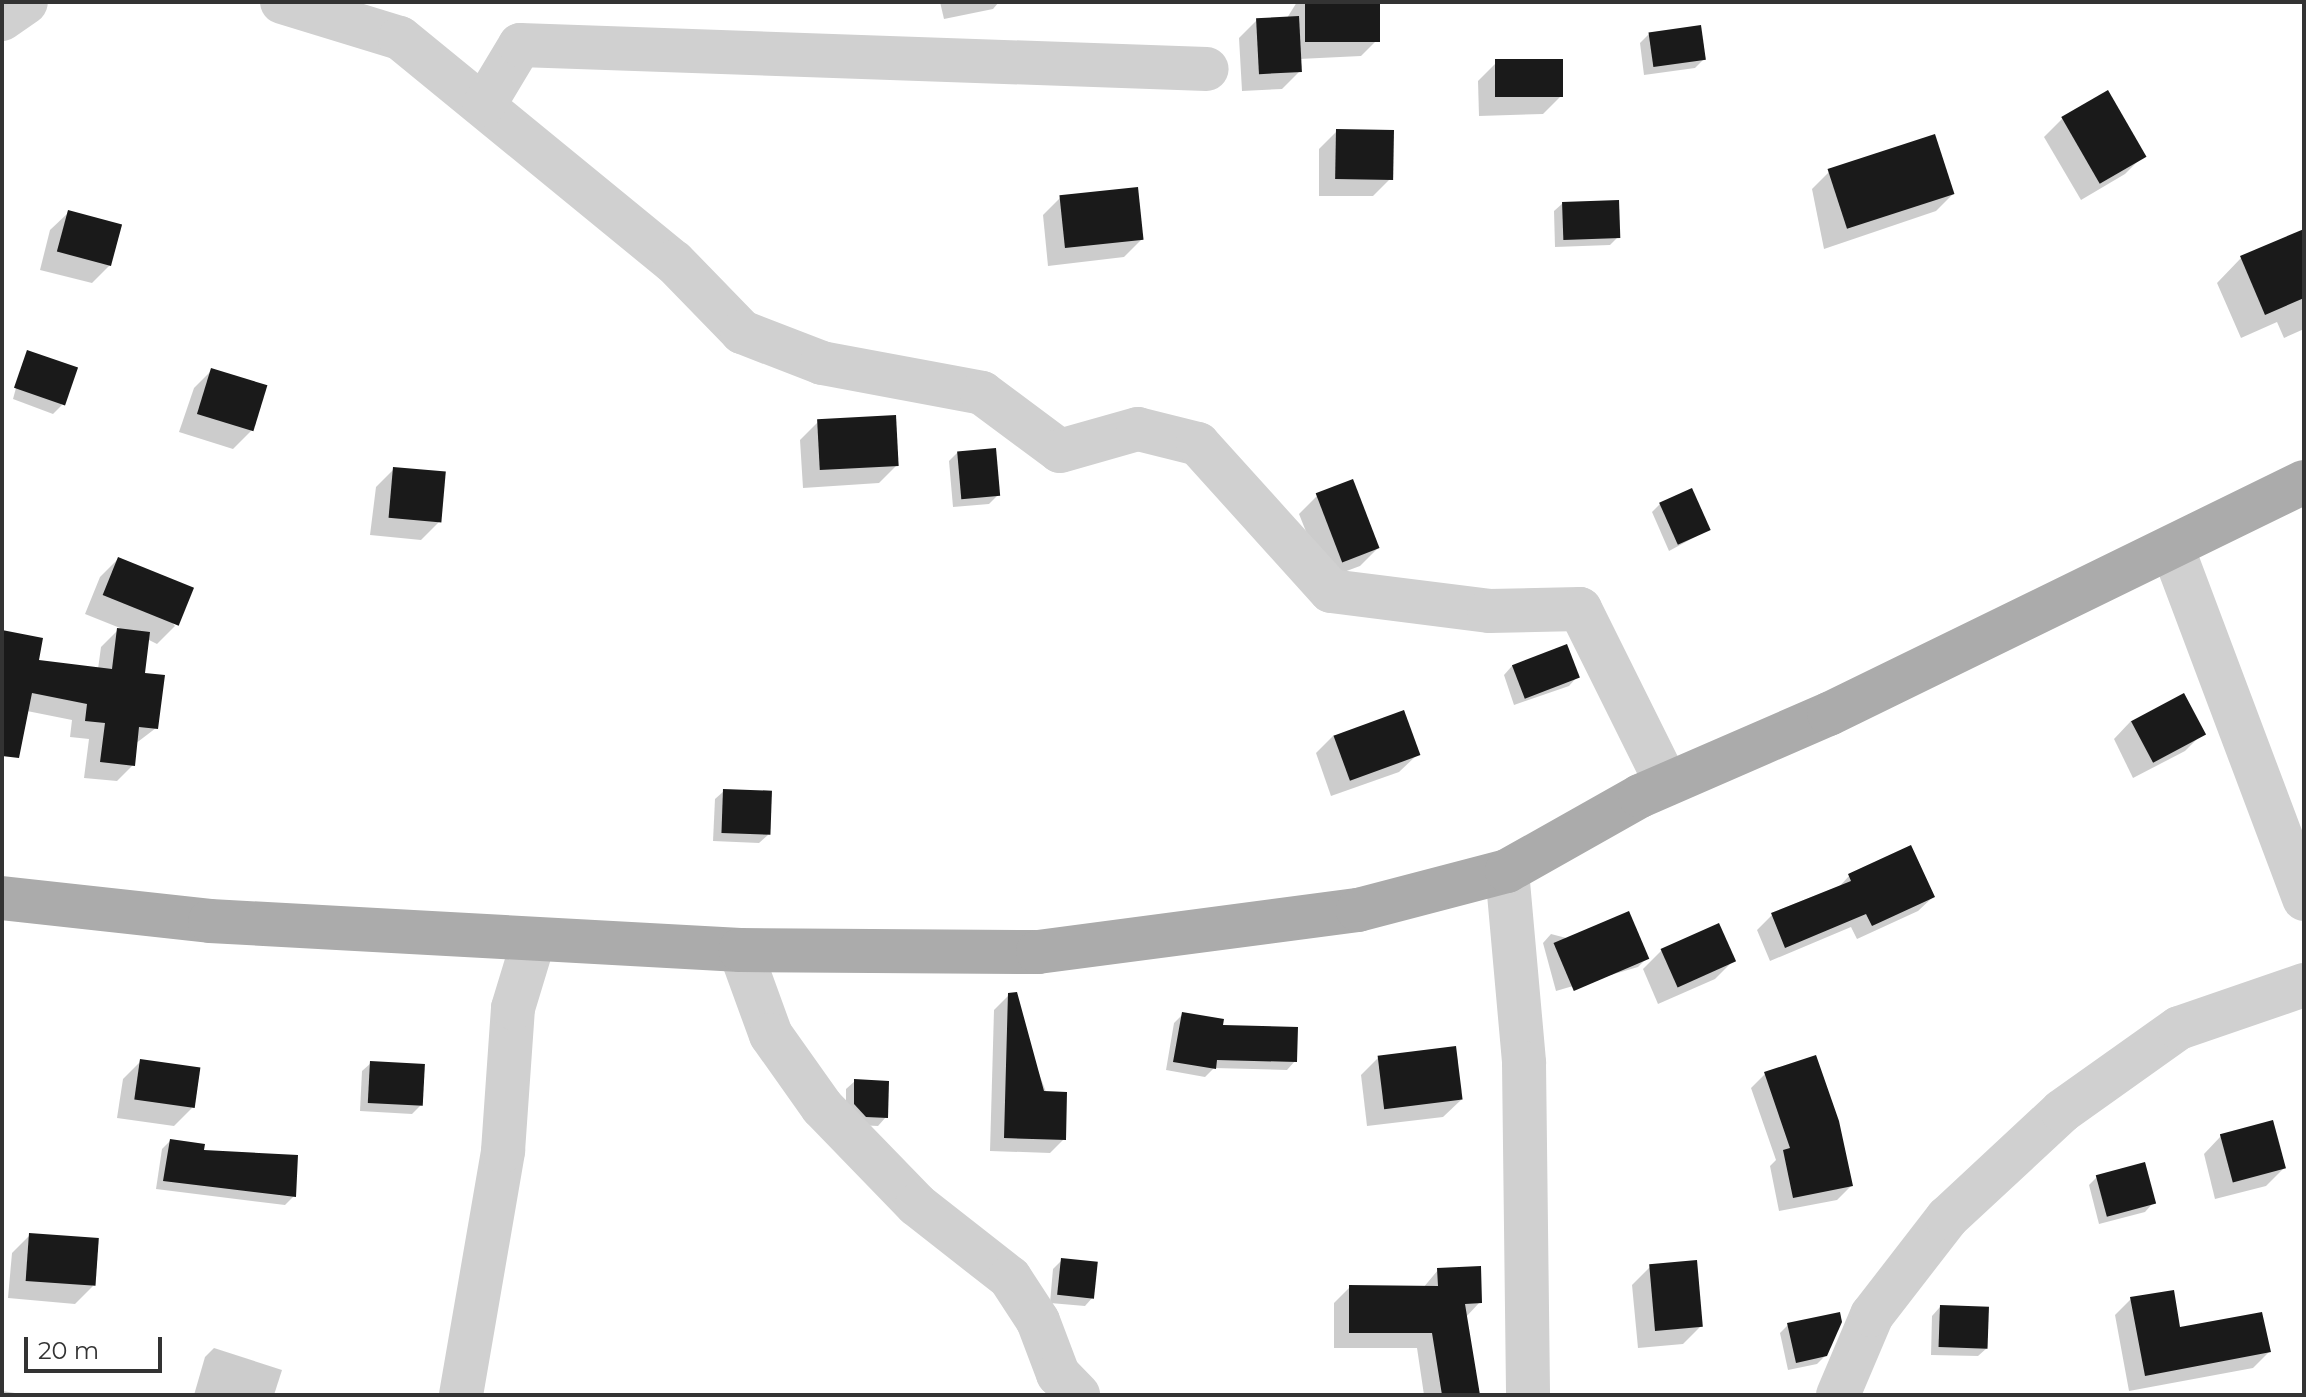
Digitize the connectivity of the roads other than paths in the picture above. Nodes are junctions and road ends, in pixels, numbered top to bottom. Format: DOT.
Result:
graph roads {
  1 [pos="26,2"];
  2 [pos="282,2"];
  3 [pos="2,19"];
  4 [pos="406,20"];
  5 [pos="1207,69"];
  6 [pos="484,105"];
  7 [pos="2304,482"];
  8 [pos="2172,547"];
  9 [pos="1667,784"];
  10 [pos="1507,871"];
  11 [pos="2,898"];
  12 [pos="2304,899"];
  13 [pos="534,939"];
  14 [pos="740,950"];
  15 [pos="2304,985"];
  16 [pos="461,1395"];
  17 [pos="1078,1395"];
  18 [pos="1528,1395"];
  19 [pos="1838,1395"];
  1 -- 3 [label="street"];
  2 -- 4 [label="street"];
  4 -- 6 [label="street"];
  5 -- 6 [label="street"];
  6 -- 9 [label="street"];
  7 -- 8 [label="main road"];
  8 -- 9 [label="main road"];
  8 -- 12 [label="street"];
  9 -- 10 [label="main road"];
  10 -- 14 [label="main road"];
  10 -- 18 [label="street"];
  11 -- 13 [label="main road"];
  13 -- 14 [label="main road"];
  13 -- 16 [label="street"];
  14 -- 17 [label="street"];
  15 -- 19 [label="street"];
}
